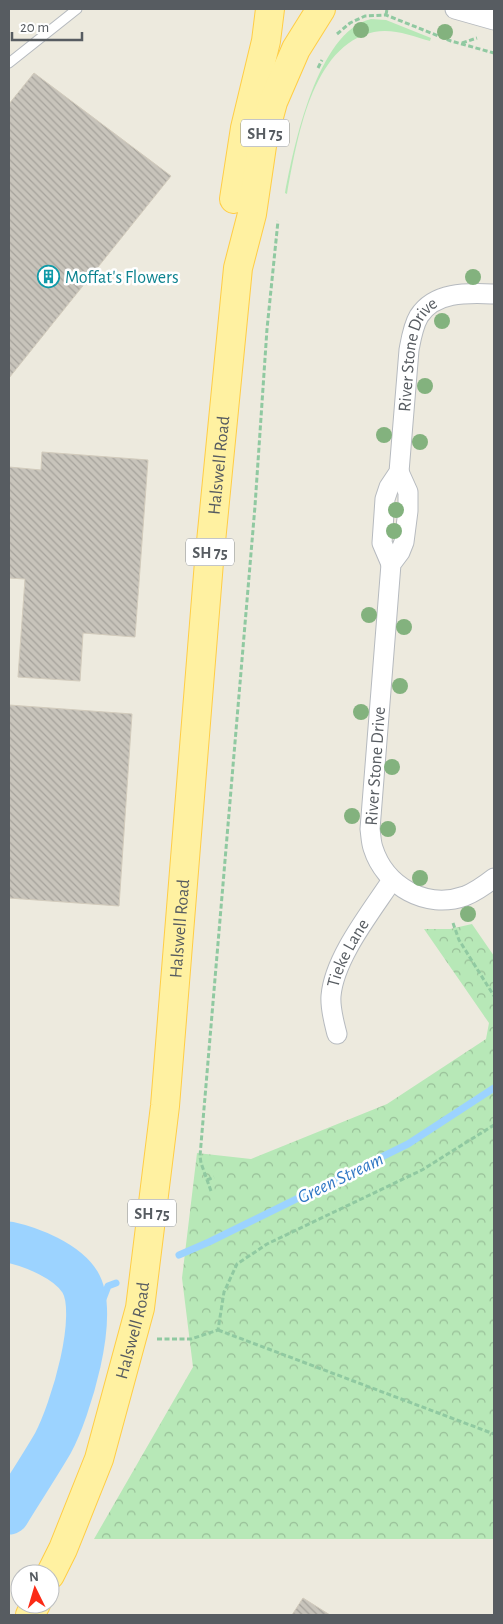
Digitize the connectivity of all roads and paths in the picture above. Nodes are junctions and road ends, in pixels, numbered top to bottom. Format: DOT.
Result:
graph roads {
  1 [pos="77,9"];
  2 [pos="270,9"];
  3 [pos="322,9"];
  4 [pos="388,9"];
  5 [pos="455,9"];
  6 [pos="386,15"];
  7 [pos="494,20"];
  8 [pos="332,41"];
  9 [pos="467,41"];
  10 [pos="460,43"];
  11 [pos="494,52"];
  12 [pos="325,54"];
  13 [pos="316,57"];
  14 [pos="322,60"];
  15 [pos="9,62"];
  16 [pos="315,73"];
  17 [pos="278,227"];
  18 [pos="238,268"];
  19 [pos="494,294"];
  20 [pos="494,878"];
  21 [pos="392,880"];
  22 [pos="453,923"];
  23 [pos="494,996"];
  24 [pos="337,1034"];
  25 [pos="494,1125"];
  26 [pos="214,1177"];
  27 [pos="207,1180"];
  28 [pos="211,1191"];
  29 [pos="218,1330"];
  30 [pos="132,1340"];
  31 [pos="494,1434"];
  32 [pos="56,1564"];
  1 -- 15 [label="lane"];
  2 -- 18 [label="main road, Halswell Road / SH 75"];
  3 -- 18 [label="main road, Halswell Road / SH 75"];
  4 -- 6 [label="path"];
  5 -- 7 [label="street"];
  6 -- 8 [label="path"];
  6 -- 10 [label="path"];
  9 -- 10 [label="path"];
  10 -- 11 [label="path"];
  12 -- 14 [label="path"];
  13 -- 14 [label="path"];
  14 -- 16 [label="path"];
  17 -- 27 [label="path"];
  18 -- 30 [label="main road, Halswell Road / SH 75"];
  19 -- 21 [label="street, River Stone Drive"];
  20 -- 21 [label="street, River Stone Drive"];
  21 -- 24 [label="street, Tieke Lane"];
  22 -- 23 [label="path"];
  25 -- 29 [label="path"];
  26 -- 27 [label="path"];
  27 -- 28 [label="path"];
  29 -- 30 [label="path"];
  29 -- 31 [label="path"];
  30 -- 32 [label="main road, Halswell Road / SH 75"];
}
